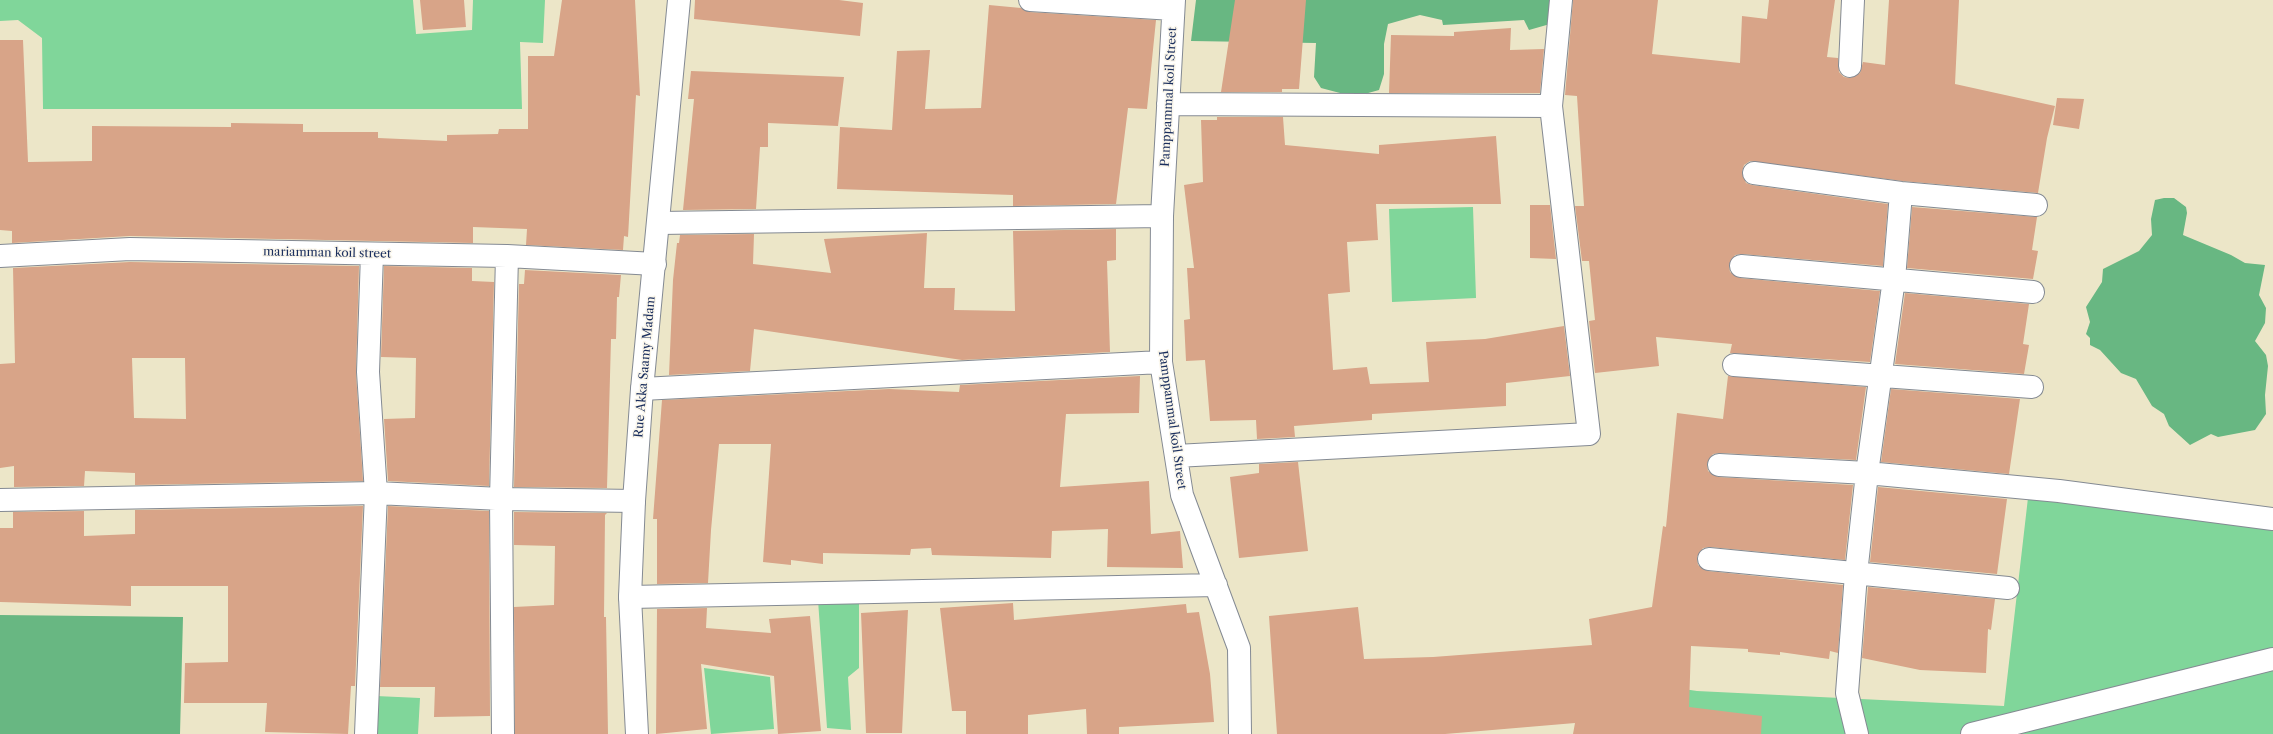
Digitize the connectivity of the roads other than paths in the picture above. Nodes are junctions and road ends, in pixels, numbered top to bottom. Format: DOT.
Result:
graph roads {
  1 [pos="679,0"];
  2 [pos="1030,0"];
  3 [pos="1561,0"];
  4 [pos="1853,0"];
  5 [pos="1174,4"];
  6 [pos="1850,66"];
  7 [pos="1168,104"];
  8 [pos="1551,106"];
  9 [pos="1754,173"];
  10 [pos="1901,193"];
  11 [pos="2036,205"];
  12 [pos="1162,216"];
  13 [pos="659,223"];
  14 [pos="372,254"];
  15 [pos="0,256"];
  16 [pos="507,256"];
  17 [pos="655,264"];
  18 [pos="1741,266"];
  19 [pos="1894,279"];
  20 [pos="2033,292"];
  21 [pos="1161,362"];
  22 [pos="1734,364"];
  23 [pos="1880,376"];
  24 [pos="2032,387"];
  25 [pos="642,389"];
  26 [pos="1176,456"];
  27 [pos="1719,465"];
  28 [pos="1867,473"];
  29 [pos="376,494"];
  30 [pos="501,499"];
  31 [pos="0,500"];
  32 [pos="634,502"];
  33 [pos="2273,519"];
  34 [pos="1708,559"];
  35 [pos="1856,574"];
  36 [pos="1216,585"];
  37 [pos="2008,588"];
  38 [pos="630,597"];
  39 [pos="2273,659"];
  40 [pos="366,734"];
  41 [pos="503,734"];
  42 [pos="637,734"];
  43 [pos="1240,734"];
  44 [pos="1857,734"];
  45 [pos="1972,734"];
  1 -- 13 [label="street, Rue Akka Saamy Madam"];
  2 -- 5 [label="street"];
  3 -- 8 [label="street"];
  4 -- 6 [label="street"];
  5 -- 7 [label="street, Pamppammal koil Street"];
  7 -- 8 [label="street"];
  7 -- 12 [label="street, Pamppammal koil Street"];
  8 -- 26 [label="street"];
  9 -- 10 [label="street"];
  10 -- 11 [label="street"];
  10 -- 19 [label="street"];
  12 -- 13 [label="street"];
  12 -- 21 [label="street, Pamppammal koil Street"];
  13 -- 17 [label="street, Rue Akka Saamy Madam"];
  14 -- 15 [label="street, mariamman koil street"];
  14 -- 16 [label="street, mariamman koil street"];
  14 -- 29 [label="street"];
  16 -- 17 [label="street, mariamman koil street"];
  16 -- 30 [label="street"];
  17 -- 25 [label="street, Rue Akka Saamy Madam"];
  18 -- 19 [label="street"];
  19 -- 20 [label="street"];
  19 -- 23 [label="street"];
  21 -- 25 [label="street"];
  21 -- 26 [label="street, Pamppammal koil Street"];
  22 -- 23 [label="street"];
  23 -- 24 [label="street"];
  23 -- 28 [label="street"];
  25 -- 32 [label="street, Rue Akka Saamy Madam"];
  26 -- 36 [label="street, Pamppammal koil Street"];
  27 -- 28 [label="street"];
  28 -- 33 [label="street"];
  28 -- 35 [label="street"];
  29 -- 30 [label="street"];
  29 -- 31 [label="street"];
  29 -- 40 [label="street"];
  30 -- 32 [label="street"];
  30 -- 41 [label="street"];
  32 -- 38 [label="street, Rue Akka Saamy Madam"];
  34 -- 35 [label="street"];
  35 -- 37 [label="street"];
  35 -- 44 [label="street"];
  36 -- 38 [label="street"];
  36 -- 43 [label="street, Pamppammal koil Street"];
  38 -- 42 [label="street, Rue Akka Saamy Madam"];
  39 -- 45 [label="street"];
}
